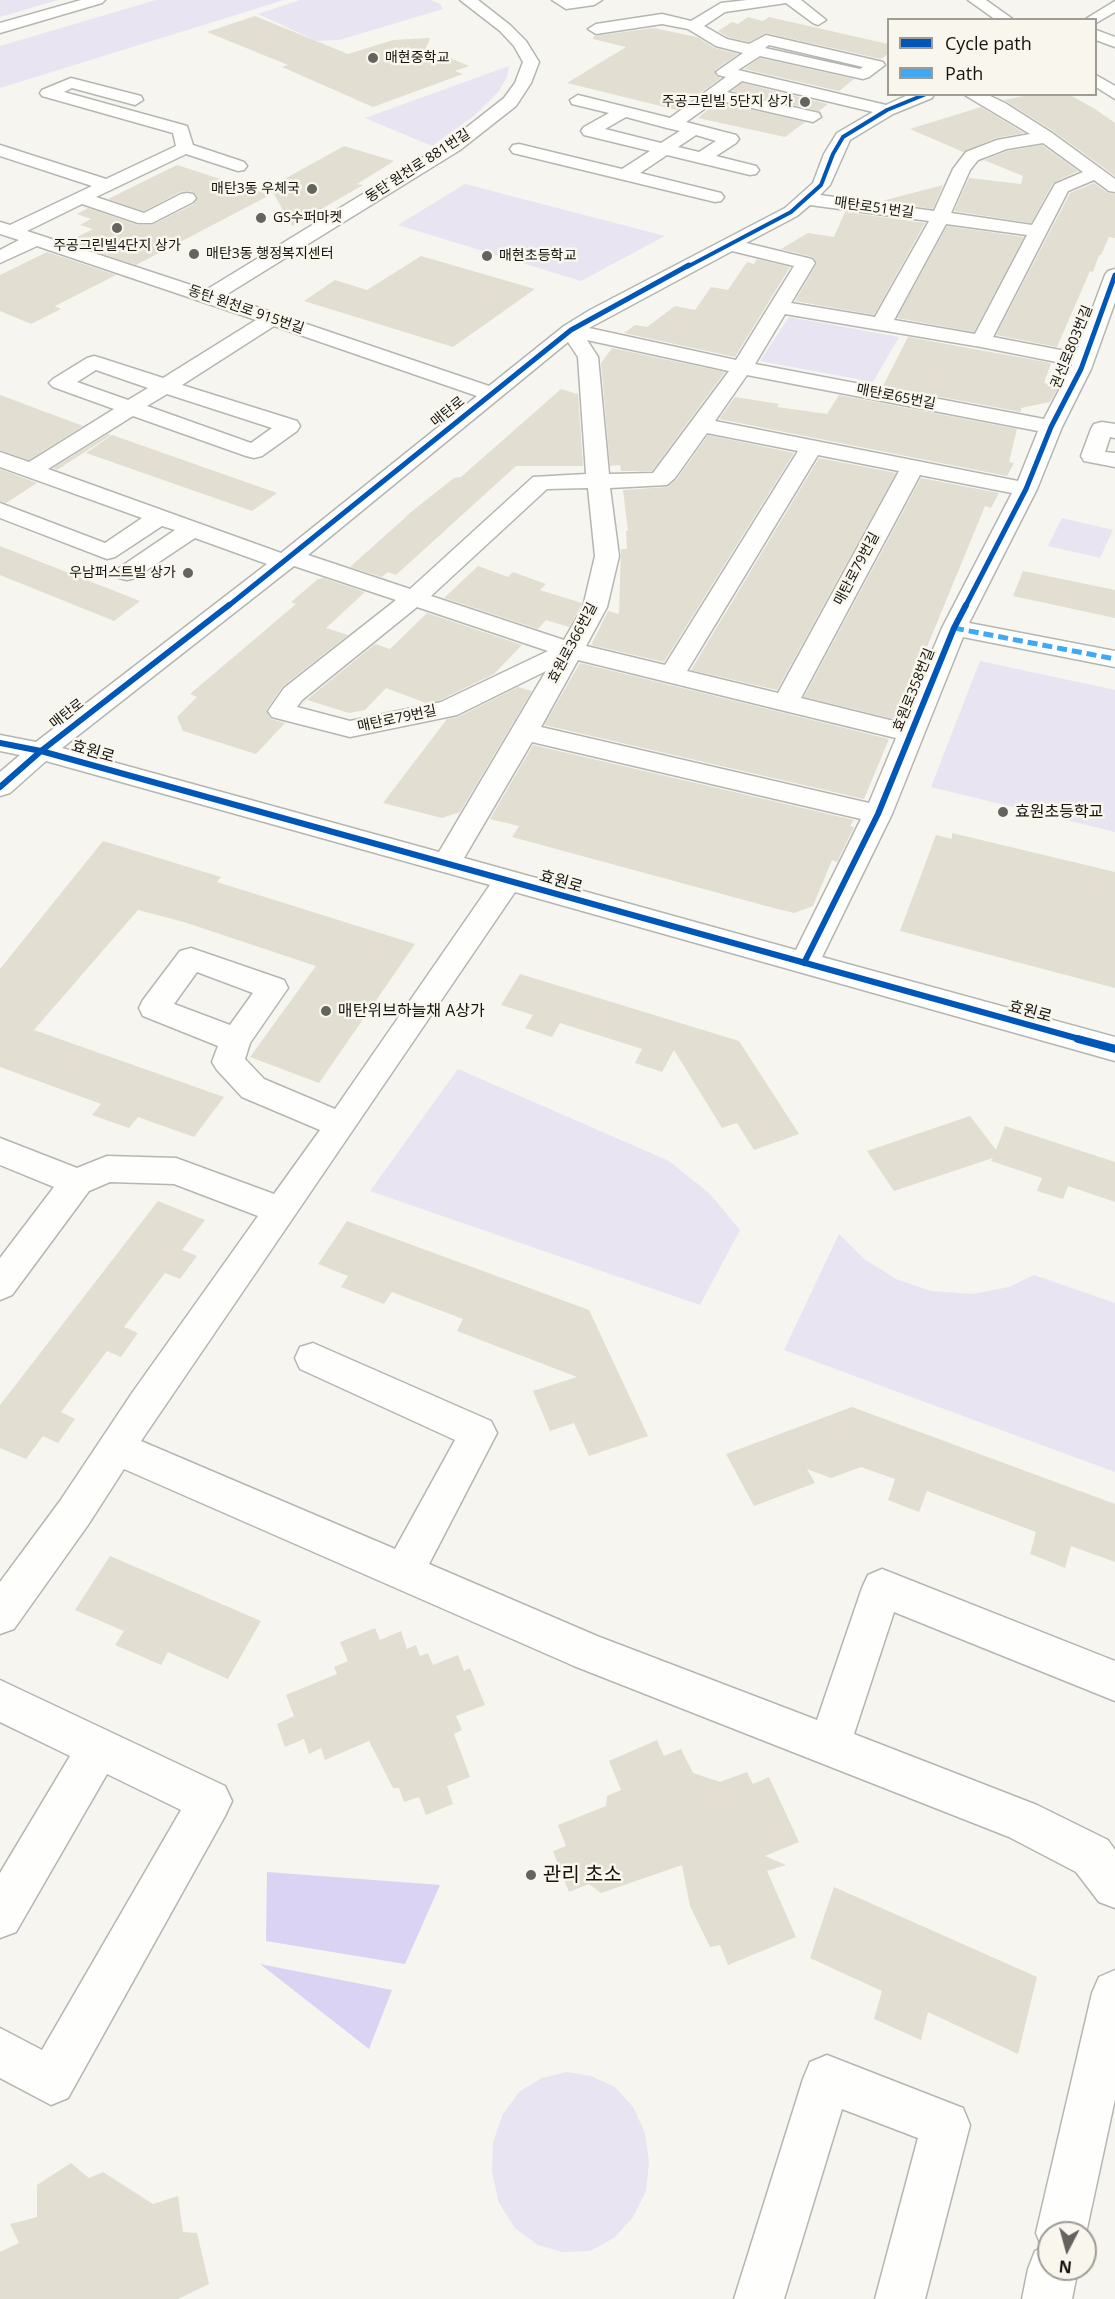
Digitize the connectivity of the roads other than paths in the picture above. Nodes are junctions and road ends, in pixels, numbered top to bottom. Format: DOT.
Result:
graph roads {
  1 [pos="97,0"];
  2 [pos="472,0"];
  3 [pos="560,0"];
  4 [pos="594,0"];
  5 [pos="782,0"];
  6 [pos="791,0"];
  7 [pos="976,0"];
  8 [pos="1115,6"];
  9 [pos="1004,18"];
  10 [pos="1094,18"];
  11 [pos="818,20"];
  12 [pos="693,26"];
  13 [pos="0,28"];
  14 [pos="596,28"];
  15 [pos="1097,36"];
  16 [pos="1115,42"];
  17 [pos="754,50"];
  18 [pos="738,76"];
  19 [pos="1097,82"];
  20 [pos="759,88"];
  21 [pos="1097,90"];
  22 [pos="714,94"];
  23 [pos="1115,95"];
  24 [pos="921,96"];
  25 [pos="975,96"];
  26 [pos="135,100"];
  27 [pos="578,100"];
  28 [pos="742,100"];
  29 [pos="887,110"];
  30 [pos="623,112"];
  31 [pos="813,117"];
  32 [pos="654,119"];
  33 [pos="673,124"];
  34 [pos="693,130"];
  35 [pos="1046,137"];
  36 [pos="624,140"];
  37 [pos="26,143"];
  38 [pos="184,148"];
  39 [pos="519,149"];
  40 [pos="663,149"];
  41 [pos="2,151"];
  42 [pos="702,158"];
  43 [pos="238,166"];
  44 [pos="750,170"];
  45 [pos="1096,173"];
  46 [pos="625,176"];
  47 [pos="107,185"];
  48 [pos="1115,188"];
  49 [pos="715,197"];
  50 [pos="80,198"];
  51 [pos="187,198"];
  52 [pos="808,199"];
  53 [pos="940,218"];
  54 [pos="5,230"];
  55 [pos="1037,231"];
  56 [pos="35,240"];
  57 [pos="728,244"];
  58 [pos="0,257"];
  59 [pos="1115,275"];
  60 [pos="208,297"];
  61 [pos="781,307"];
  62 [pos="272,319"];
  63 [pos="882,323"];
  64 [pos="571,330"];
  65 [pos="981,340"];
  66 [pos="1083,361"];
  67 [pos="741,368"];
  68 [pos="164,386"];
  69 [pos="492,394"];
  70 [pos="129,408"];
  71 [pos="701,425"];
  72 [pos="1051,427"];
  73 [pos="1115,431"];
  74 [pos="812,446"];
  75 [pos="0,459"];
  76 [pos="1115,460"];
  77 [pos="913,466"];
  78 [pos="31,470"];
  79 [pos="598,480"];
  80 [pos="1026,489"];
  81 [pos="0,510"];
  82 [pos="160,517"];
  83 [pos="192,529"];
  84 [pos="287,559"];
  85 [pos="127,573"];
  86 [pos="415,597"];
  87 [pos="954,628"];
  88 [pos="570,650"];
  89 [pos="1115,659"];
  90 [pos="672,675"];
  91 [pos="785,704"];
  92 [pos="525,732"];
  93 [pos="911,733"];
  94 [pos="0,743"];
  95 [pos="41,751"];
  96 [pos="0,787"];
  97 [pos="878,814"];
  98 [pos="446,864"];
  99 [pos="508,881"];
  100 [pos="804,963"];
  101 [pos="236,1040"];
  102 [pos="1115,1049"];
  103 [pos="341,1125"];
  104 [pos="0,1150"];
  105 [pos="77,1182"];
  106 [pos="280,1209"];
  107 [pos="0,1286"];
  108 [pos="313,1358"];
  109 [pos="116,1448"];
  110 [pos="403,1573"];
  111 [pos="0,1615"];
  112 [pos="1115,1681"];
  113 [pos="0,1700"];
  114 [pos="830,1744"];
  115 [pos="99,1747"];
  116 [pos="1115,1886"];
  117 [pos="0,1916"];
  118 [pos="1115,1993"];
  119 [pos="0,2052"];
  120 [pos="1104,2098"];
  121 [pos="1065,2221"];
  122 [pos="1051,2281"];
  123 [pos="759,2299"];
  124 [pos="900,2299"];
  125 [pos="1047,2299"];
  1 -- 13 [label="street"];
  2 -- 60 [label="street, 동탄 원천로 881번길"];
  3 -- 4 [label="street"];
  5 -- 12 [label="street"];
  6 -- 11 [label="street"];
  7 -- 9 [label="street"];
  8 -- 10 [label="street"];
  12 -- 14 [label="street"];
  12 -- 17 [label="street"];
  15 -- 16 [label="street"];
  17 -- 17 [label="street"];
  17 -- 18 [label="street"];
  18 -- 22 [label="street"];
  18 -- 29 [label="street"];
  19 -- 23 [label="street"];
  20 -- 28 [label="street"];
  21 -- 23 [label="street"];
  22 -- 28 [label="street"];
  22 -- 33 [label="street"];
  24 -- 29 [label="street, 매탄로"];
  25 -- 35 [label="street"];
  26 -- 38 [label="street"];
  27 -- 30 [label="street"];
  28 -- 31 [label="street"];
  29 -- 52 [label="street, 매탄로"];
  30 -- 32 [label="street"];
  30 -- 36 [label="street"];
  32 -- 33 [label="street"];
  32 -- 36 [label="street"];
  33 -- 34 [label="street"];
  34 -- 40 [label="street"];
  34 -- 42 [label="street"];
  35 -- 45 [label="street"];
  35 -- 53 [label="street, 매탄로51번길"];
  36 -- 40 [label="street"];
  37 -- 41 [label="street"];
  38 -- 43 [label="street"];
  38 -- 47 [label="street"];
  39 -- 46 [label="street"];
  40 -- 42 [label="street"];
  40 -- 46 [label="street"];
  41 -- 47 [label="street"];
  42 -- 44 [label="street"];
  45 -- 48 [label="street"];
  45 -- 55 [label="street"];
  46 -- 49 [label="street"];
  47 -- 50 [label="street"];
  50 -- 51 [label="street"];
  50 -- 54 [label="street"];
  52 -- 53 [label="street, 매탄로51번길"];
  52 -- 57 [label="street, 매탄로"];
  53 -- 55 [label="street, 매탄로51번길"];
  53 -- 63 [label="street, 매탄로51번길"];
  54 -- 56 [label="street, 동탄 원천로 915번길"];
  55 -- 65 [label="street"];
  56 -- 58 [label="street"];
  56 -- 60 [label="street, 동탄 원천로 915번길"];
  57 -- 61 [label="street"];
  57 -- 64 [label="street, 매탄로"];
  59 -- 66 [label="street, 권선로803번길"];
  60 -- 62 [label="street, 동탄 원천로 915번길"];
  61 -- 63 [label="street"];
  61 -- 67 [label="street"];
  62 -- 68 [label="street"];
  62 -- 69 [label="street, 동탄 원천로 915번길"];
  63 -- 65 [label="street"];
  64 -- 67 [label="street, 매탄로65번길"];
  64 -- 69 [label="street, 매탄로"];
  64 -- 79 [label="street, 효원로366번길"];
  65 -- 66 [label="street"];
  66 -- 72 [label="street, 권선로803번길"];
  67 -- 71 [label="street"];
  67 -- 72 [label="street, 매탄로65번길"];
  68 -- 70 [label="street"];
  68 -- 70 [label="street"];
  68 -- 70 [label="street"];
  69 -- 84 [label="street, 매탄로"];
  70 -- 78 [label="street"];
  71 -- 74 [label="street"];
  71 -- 79 [label="street"];
  72 -- 80 [label="street, 효원로358번길"];
  73 -- 76 [label="street"];
  74 -- 77 [label="street"];
  74 -- 90 [label="street"];
  75 -- 78 [label="street"];
  77 -- 80 [label="street"];
  77 -- 91 [label="street, 매탄로79번길"];
  78 -- 82 [label="street"];
  79 -- 86 [label="street, 매탄로79번길"];
  79 -- 88 [label="street, 효원로366번길"];
  80 -- 87 [label="street, 효원로358번길"];
  81 -- 82 [label="street"];
  82 -- 83 [label="street"];
  83 -- 84 [label="street"];
  83 -- 85 [label="street"];
  84 -- 86 [label="street"];
  84 -- 95 [label="street, 매탄로"];
  86 -- 88 [label="street"];
  86 -- 88 [label="street, 매탄로79번길"];
  87 -- 89 [label="street"];
  87 -- 93 [label="street, 효원로358번길"];
  88 -- 90 [label="street"];
  88 -- 92 [label="street, 효원로366번길"];
  90 -- 91 [label="street"];
  91 -- 93 [label="street"];
  92 -- 97 [label="street"];
  92 -- 98 [label="street, 효원로366번길"];
  93 -- 97 [label="street, 효원로358번길"];
  94 -- 95 [label="street, 효원로"];
  95 -- 96 [label="street, 매탄로"];
  95 -- 98 [label="street, 효원로"];
  97 -- 100 [label="street, 효원로358번길"];
  98 -- 99 [label="street, 효원로"];
  99 -- 100 [label="street, 효원로"];
  99 -- 103 [label="street"];
  100 -- 102 [label="street, 효원로"];
  101 -- 103 [label="street"];
  103 -- 106 [label="street"];
  104 -- 105 [label="street"];
  105 -- 106 [label="street"];
  105 -- 107 [label="street"];
  106 -- 109 [label="street"];
  108 -- 110 [label="street"];
  109 -- 110 [label="street"];
  109 -- 111 [label="street"];
  110 -- 114 [label="street"];
  112 -- 114 [label="street"];
  113 -- 115 [label="street"];
  114 -- 116 [label="street"];
  115 -- 117 [label="street"];
  115 -- 119 [label="street"];
  118 -- 120 [label="street"];
  120 -- 121 [label="street"];
  122 -- 125 [label="street"];
  123 -- 124 [label="street"];
}
